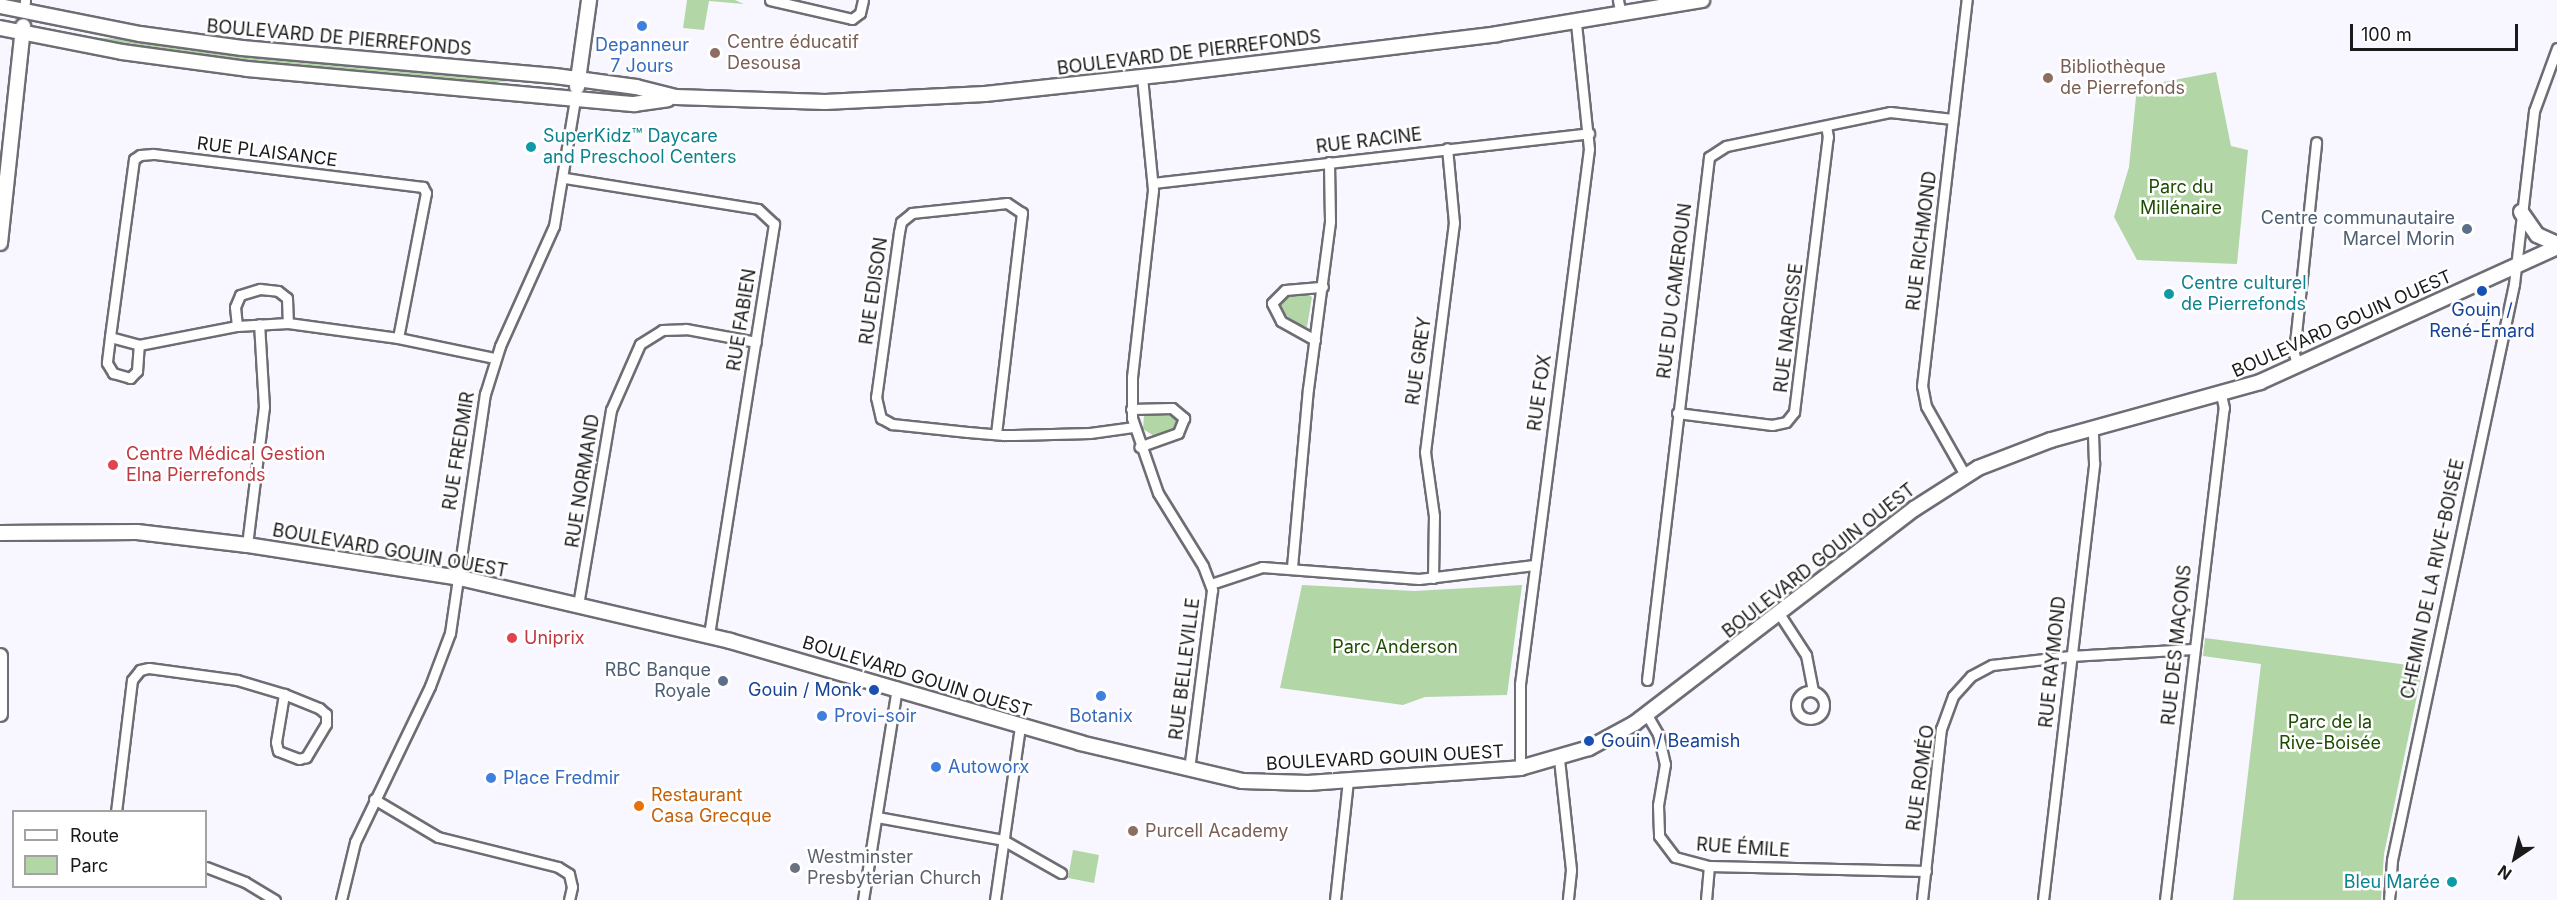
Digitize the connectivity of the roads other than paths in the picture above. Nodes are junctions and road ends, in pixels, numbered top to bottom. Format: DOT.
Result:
graph roads {
  1 [pos="589,0"];
  2 [pos="770,0"];
  3 [pos="863,0"];
  4 [pos="1618,0"];
  5 [pos="1702,0"];
  6 [pos="1967,0"];
  7 [pos="0,6"];
  8 [pos="24,6"];
  9 [pos="1621,15"];
  10 [pos="1576,23"];
  11 [pos="0,28"];
  12 [pos="22,33"];
  13 [pos="2557,48"];
  14 [pos="1142,77"];
  15 [pos="578,80"];
  16 [pos="676,97"];
  17 [pos="575,99"];
  18 [pos="1953,119"];
  19 [pos="1826,126"];
  20 [pos="1589,133"];
  21 [pos="2316,142"];
  22 [pos="1447,148"];
  23 [pos="1329,162"];
  24 [pos="565,178"];
  25 [pos="1153,183"];
  26 [pos="2522,212"];
  27 [pos="1,221"];
  28 [pos="0,243"];
  29 [pos="2557,246"];
  30 [pos="2516,267"];
  31 [pos="1323,287"];
  32 [pos="288,323"];
  33 [pos="259,324"];
  34 [pos="237,326"];
  35 [pos="110,336"];
  36 [pos="398,338"];
  37 [pos="1315,340"];
  38 [pos="756,342"];
  39 [pos="139,345"];
  40 [pos="495,358"];
  41 [pos="2297,366"];
  42 [pos="2221,395"];
  43 [pos="1131,409"];
  44 [pos="1677,413"];
  45 [pos="1133,428"];
  46 [pos="2093,429"];
  47 [pos="996,434"];
  48 [pos="1140,447"];
  49 [pos="1965,475"];
  50 [pos="0,533"];
  51 [pos="247,545"];
  52 [pos="1534,565"];
  53 [pos="1292,567"];
  54 [pos="460,578"];
  55 [pos="1432,578"];
  56 [pos="1211,584"];
  57 [pos="578,605"];
  58 [pos="1780,615"];
  59 [pos="709,636"];
  60 [pos="2193,650"];
  61 [pos="0,656"];
  62 [pos="2070,656"];
  63 [pos="1647,680"];
  64 [pos="897,687"];
  65 [pos="1813,691"];
  66 [pos="284,694"];
  67 [pos="0,698"];
  68 [pos="0,714"];
  69 [pos="1647,715"];
  70 [pos="1020,726"];
  71 [pos="1559,759"];
  72 [pos="1520,768"];
  73 [pos="1189,770"];
  74 [pos="1348,781"];
  75 [pos="374,799"];
  76 [pos="116,810"];
  77 [pos="877,817"];
  78 [pos="1003,840"];
  79 [pos="1709,866"];
  80 [pos="207,867"];
  81 [pos="1926,871"];
  82 [pos="1061,873"];
  83 [pos="275,900"];
  84 [pos="341,900"];
  85 [pos="569,900"];
  86 [pos="863,900"];
  87 [pos="995,900"];
  88 [pos="1335,900"];
  89 [pos="1568,900"];
  90 [pos="1706,900"];
  91 [pos="1922,900"];
  92 [pos="2043,900"];
  93 [pos="2165,900"];
  94 [pos="2390,900"];
  1 -- 15 [label="street, RUE FREDMIR"];
  2 -- 3 [label="street"];
  4 -- 9 [label="street"];
  5 -- 9 [label="street, BOULEVARD DE PIERREFONDS"];
  6 -- 18 [label="street, RUE RICHMOND"];
  7 -- 8 [label="street, BOULEVARD DE PIERREFONDS"];
  8 -- 12 [label="street"];
  8 -- 15 [label="street, BOULEVARD DE PIERREFONDS"];
  9 -- 10 [label="street, BOULEVARD DE PIERREFONDS"];
  10 -- 14 [label="street, BOULEVARD DE PIERREFONDS"];
  10 -- 20 [label="street, RUE FOX"];
  11 -- 12 [label="street, BOULEVARD DE PIERREFONDS"];
  12 -- 17 [label="street, BOULEVARD DE PIERREFONDS"];
  12 -- 27 [label="street"];
  13 -- 26 [label="street, CHEMIN DE LA RIVE-BOISÉE"];
  14 -- 16 [label="street, BOULEVARD DE PIERREFONDS"];
  14 -- 25 [label="street, RUE BELLEVILLE"];
  15 -- 16 [label="street, BOULEVARD DE PIERREFONDS"];
  15 -- 17 [label="street, RUE FREDMIR"];
  16 -- 17 [label="street, BOULEVARD DE PIERREFONDS"];
  17 -- 24 [label="street, RUE FREDMIR"];
  18 -- 19 [label="street, RUE DU CAMEROUN"];
  18 -- 49 [label="street, RUE RICHMOND"];
  19 -- 44 [label="street, RUE DU CAMEROUN"];
  19 -- 44 [label="street, RUE NARCISSE"];
  20 -- 22 [label="street, RUE RACINE"];
  20 -- 52 [label="street, RUE FOX"];
  21 -- 41 [label="street"];
  22 -- 23 [label="street, RUE RACINE"];
  22 -- 55 [label="street, RUE GREY"];
  23 -- 25 [label="street, RUE RACINE"];
  23 -- 31 [label="street"];
  24 -- 38 [label="street, RUE FABIEN"];
  24 -- 40 [label="street, RUE FREDMIR"];
  25 -- 43 [label="street, RUE BELLEVILLE"];
  26 -- 29 [label="street"];
  26 -- 30 [label="street, CHEMIN DE LA RIVE-BOISÉE"];
  27 -- 28 [label="street"];
  29 -- 30 [label="street, BOULEVARD GOUIN OUEST"];
  30 -- 41 [label="street, BOULEVARD GOUIN OUEST"];
  30 -- 94 [label="street, CHEMIN DE LA RIVE-BOISÉE"];
  31 -- 37 [label="street"];
  31 -- 37 [label="street"];
  32 -- 33 [label="street"];
  32 -- 34 [label="street"];
  32 -- 36 [label="street"];
  33 -- 34 [label="street"];
  33 -- 51 [label="street"];
  34 -- 39 [label="street"];
  35 -- 36 [label="street, RUE PLAISANCE"];
  35 -- 39 [label="street"];
  35 -- 39 [label="street, RUE PLAISANCE"];
  36 -- 40 [label="street"];
  37 -- 53 [label="street"];
  38 -- 57 [label="street, RUE NORMAND"];
  38 -- 59 [label="street, RUE FABIEN"];
  40 -- 54 [label="street, RUE FREDMIR"];
  41 -- 42 [label="street, BOULEVARD GOUIN OUEST"];
  42 -- 46 [label="street, BOULEVARD GOUIN OUEST"];
  42 -- 60 [label="street, RUE DES MAÇONS"];
  43 -- 45 [label="street, RUE BELLEVILLE"];
  43 -- 48 [label="street"];
  44 -- 63 [label="street, RUE DU CAMEROUN"];
  45 -- 47 [label="street, RUE EDISON"];
  45 -- 48 [label="street, RUE BELLEVILLE"];
  46 -- 49 [label="street, BOULEVARD GOUIN OUEST"];
  46 -- 62 [label="street, RUE RAYMOND"];
  47 -- 47 [label="street, RUE EDISON"];
  48 -- 56 [label="street, RUE BELLEVILLE"];
  49 -- 58 [label="street, BOULEVARD GOUIN OUEST"];
  50 -- 51 [label="street, BOULEVARD GOUIN OUEST"];
  51 -- 54 [label="street, BOULEVARD GOUIN OUEST"];
  52 -- 55 [label="street"];
  52 -- 72 [label="street, RUE FOX"];
  53 -- 55 [label="street"];
  53 -- 56 [label="street"];
  54 -- 57 [label="street, BOULEVARD GOUIN OUEST"];
  54 -- 75 [label="street, RUE FREDMIR"];
  56 -- 73 [label="street, RUE BELLEVILLE"];
  57 -- 59 [label="street, BOULEVARD GOUIN OUEST"];
  58 -- 65 [label="street"];
  58 -- 69 [label="street, BOULEVARD GOUIN OUEST"];
  59 -- 64 [label="street, BOULEVARD GOUIN OUEST"];
  60 -- 62 [label="street, RUE ROMÉO"];
  60 -- 93 [label="street, RUE DES MAÇONS"];
  61 -- 67 [label="street"];
  62 -- 81 [label="street, RUE ROMÉO"];
  62 -- 92 [label="street, RUE RAYMOND"];
  64 -- 70 [label="street, BOULEVARD GOUIN OUEST"];
  64 -- 77 [label="street"];
  66 -- 66 [label="street"];
  66 -- 76 [label="street"];
  67 -- 68 [label="street"];
  69 -- 71 [label="street, BOULEVARD GOUIN OUEST"];
  69 -- 79 [label="street, RUE ÉMILE"];
  70 -- 73 [label="street, BOULEVARD GOUIN OUEST"];
  70 -- 78 [label="street"];
  71 -- 72 [label="street, BOULEVARD GOUIN OUEST"];
  71 -- 89 [label="street"];
  72 -- 74 [label="street, BOULEVARD GOUIN OUEST"];
  73 -- 74 [label="street, BOULEVARD GOUIN OUEST"];
  74 -- 88 [label="street"];
  75 -- 84 [label="street, RUE FREDMIR"];
  75 -- 85 [label="street"];
  77 -- 78 [label="street"];
  77 -- 86 [label="street"];
  78 -- 82 [label="street"];
  78 -- 87 [label="street"];
  79 -- 81 [label="street, RUE ÉMILE"];
  79 -- 90 [label="street"];
  80 -- 83 [label="street"];
  81 -- 91 [label="street, RUE ROMÉO"];
}
